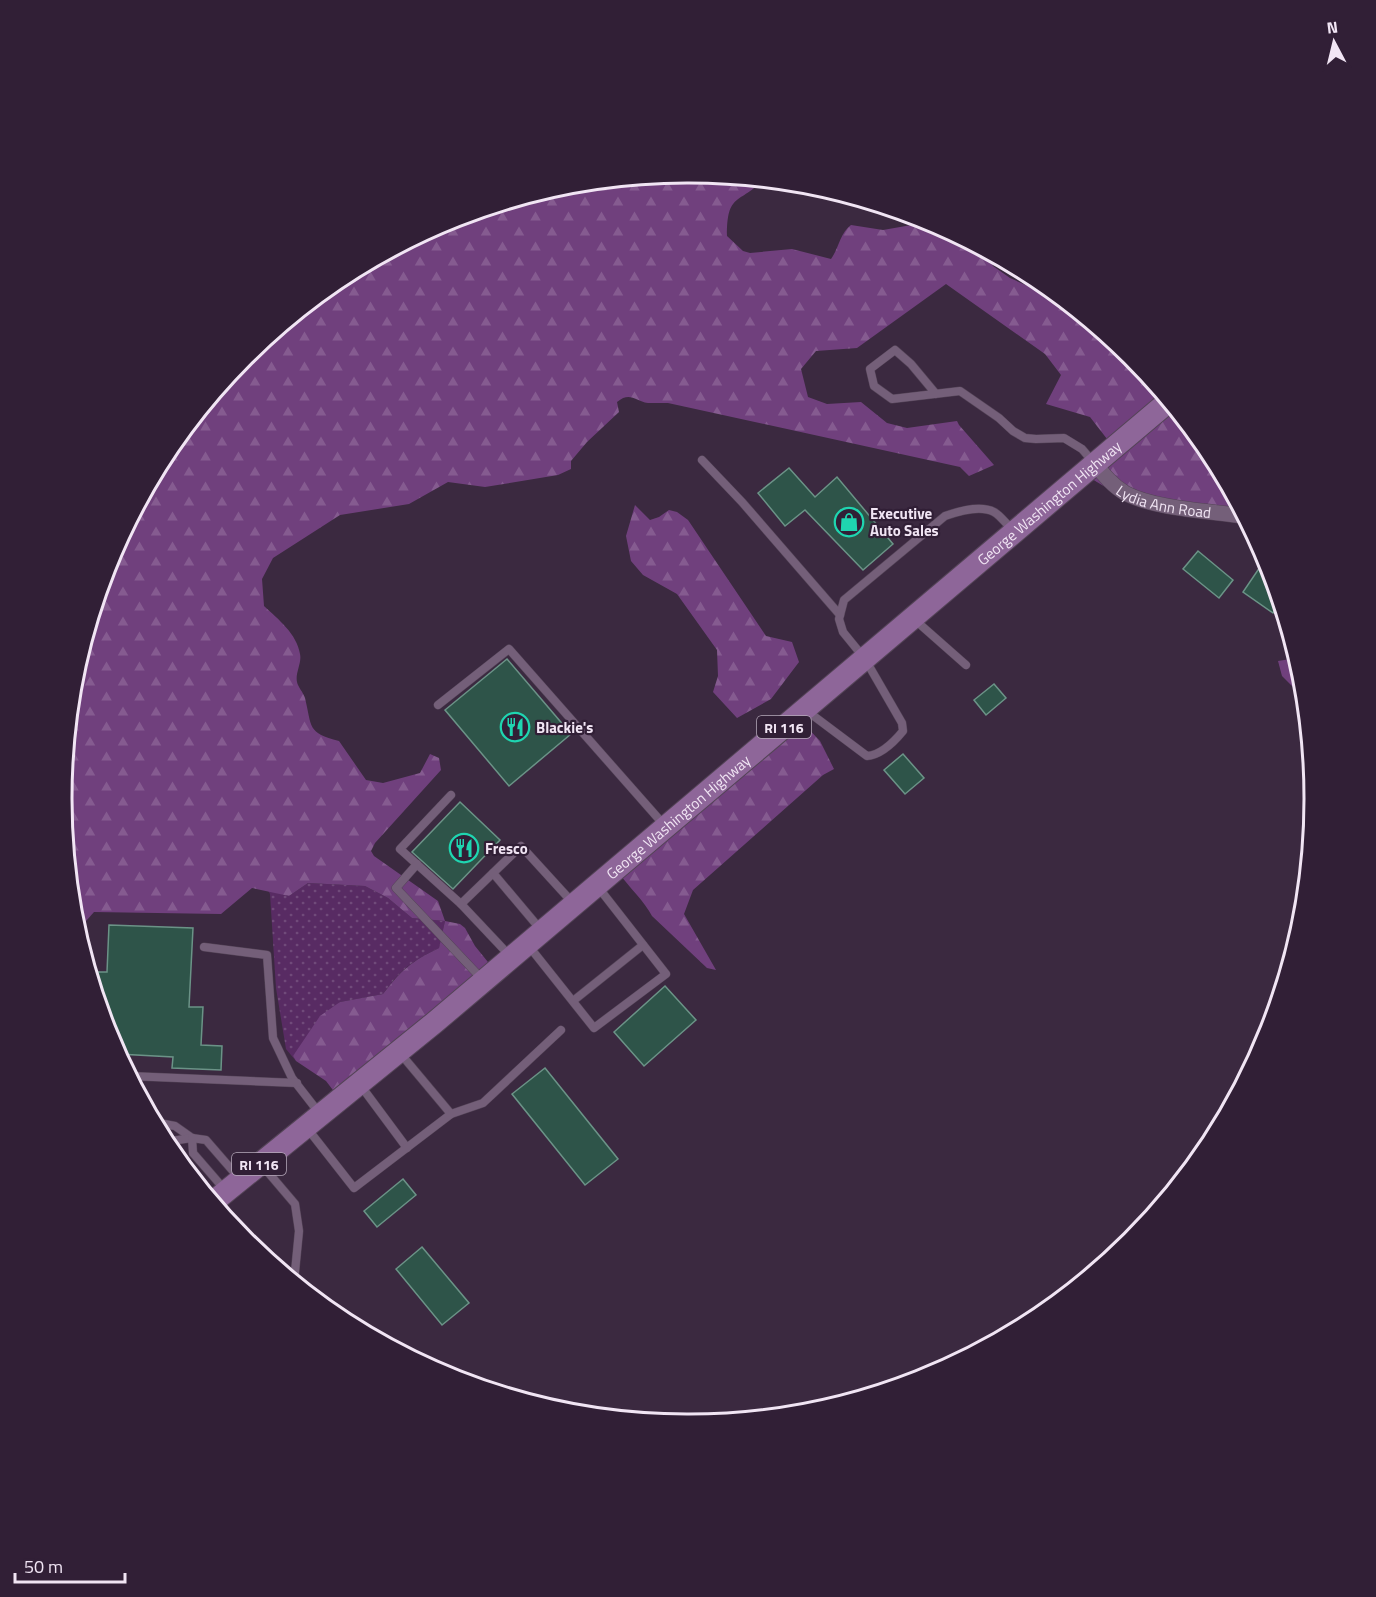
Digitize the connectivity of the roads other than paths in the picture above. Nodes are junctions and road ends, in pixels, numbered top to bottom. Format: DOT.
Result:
graph roads {
  1 [pos="936,394"];
  2 [pos="1163,406"];
  3 [pos="702,460"];
  4 [pos="1095,464"];
  5 [pos="1234,515"];
  6 [pos="1015,533"];
  7 [pos="840,615"];
  8 [pos="913,619"];
  9 [pos="866,659"];
  10 [pos="966,665"];
  11 [pos="438,705"];
  12 [pos="805,710"];
  13 [pos="452,795"];
  14 [pos="666,827"];
  15 [pos="417,864"];
  16 [pos="493,873"];
  17 [pos="597,885"];
  18 [pos="461,904"];
  19 [pos="574,904"];
  20 [pos="527,944"];
  21 [pos="643,945"];
  22 [pos="204,947"];
  23 [pos="484,981"];
  24 [pos="573,1001"];
  25 [pos="561,1030"];
  26 [pos="399,1051"];
  27 [pos="139,1076"];
  28 [pos="297,1083"];
  29 [pos="360,1083"];
  30 [pos="451,1114"];
  31 [pos="314,1121"];
  32 [pos="166,1124"];
  33 [pos="192,1138"];
  34 [pos="176,1140"];
  35 [pos="407,1148"];
  36 [pos="260,1164"];
  37 [pos="226,1191"];
  38 [pos="295,1273"];
  1 -- 1 [label="lane"];
  1 -- 4 [label="lane"];
  2 -- 4 [label="main road, George Washington Highway / RI 116"];
  3 -- 7 [label="lane"];
  4 -- 5 [label="street, Lydia Ann Road"];
  4 -- 6 [label="main road, George Washington Highway / RI 116"];
  6 -- 7 [label="lane"];
  6 -- 8 [label="main road, George Washington Highway / RI 116"];
  7 -- 9 [label="lane"];
  8 -- 9 [label="main road, George Washington Highway / RI 116"];
  8 -- 10 [label="lane"];
  9 -- 12 [label="main road, George Washington Highway / RI 116"];
  9 -- 12 [label="lane"];
  11 -- 14 [label="lane"];
  12 -- 14 [label="main road, George Washington Highway / RI 116"];
  13 -- 15 [label="lane"];
  14 -- 17 [label="main road, George Washington Highway / RI 116"];
  15 -- 18 [label="lane"];
  15 -- 23 [label="lane"];
  16 -- 18 [label="lane"];
  16 -- 19 [label="lane"];
  16 -- 20 [label="lane"];
  17 -- 19 [label="main road, George Washington Highway / RI 116"];
  17 -- 21 [label="lane"];
  18 -- 20 [label="lane"];
  19 -- 20 [label="main road, George Washington Highway / RI 116"];
  20 -- 23 [label="main road, George Washington Highway / RI 116"];
  20 -- 24 [label="lane"];
  21 -- 24 [label="lane"];
  21 -- 24 [label="lane"];
  22 -- 28 [label="lane"];
  23 -- 26 [label="main road, George Washington Highway / RI 116"];
  25 -- 30 [label="lane"];
  26 -- 29 [label="main road, George Washington Highway / RI 116"];
  26 -- 30 [label="lane"];
  27 -- 28 [label="lane"];
  28 -- 31 [label="lane"];
  29 -- 31 [label="main road, George Washington Highway / RI 116"];
  29 -- 35 [label="lane"];
  30 -- 35 [label="lane"];
  31 -- 35 [label="lane"];
  31 -- 36 [label="main road, George Washington Highway / RI 116"];
  32 -- 33 [label="lane"];
  33 -- 34 [label="lane"];
  33 -- 37 [label="lane"];
  33 -- 37 [label="lane"];
  36 -- 37 [label="main road, George Washington Highway / RI 116"];
  36 -- 38 [label="lane"];
}
